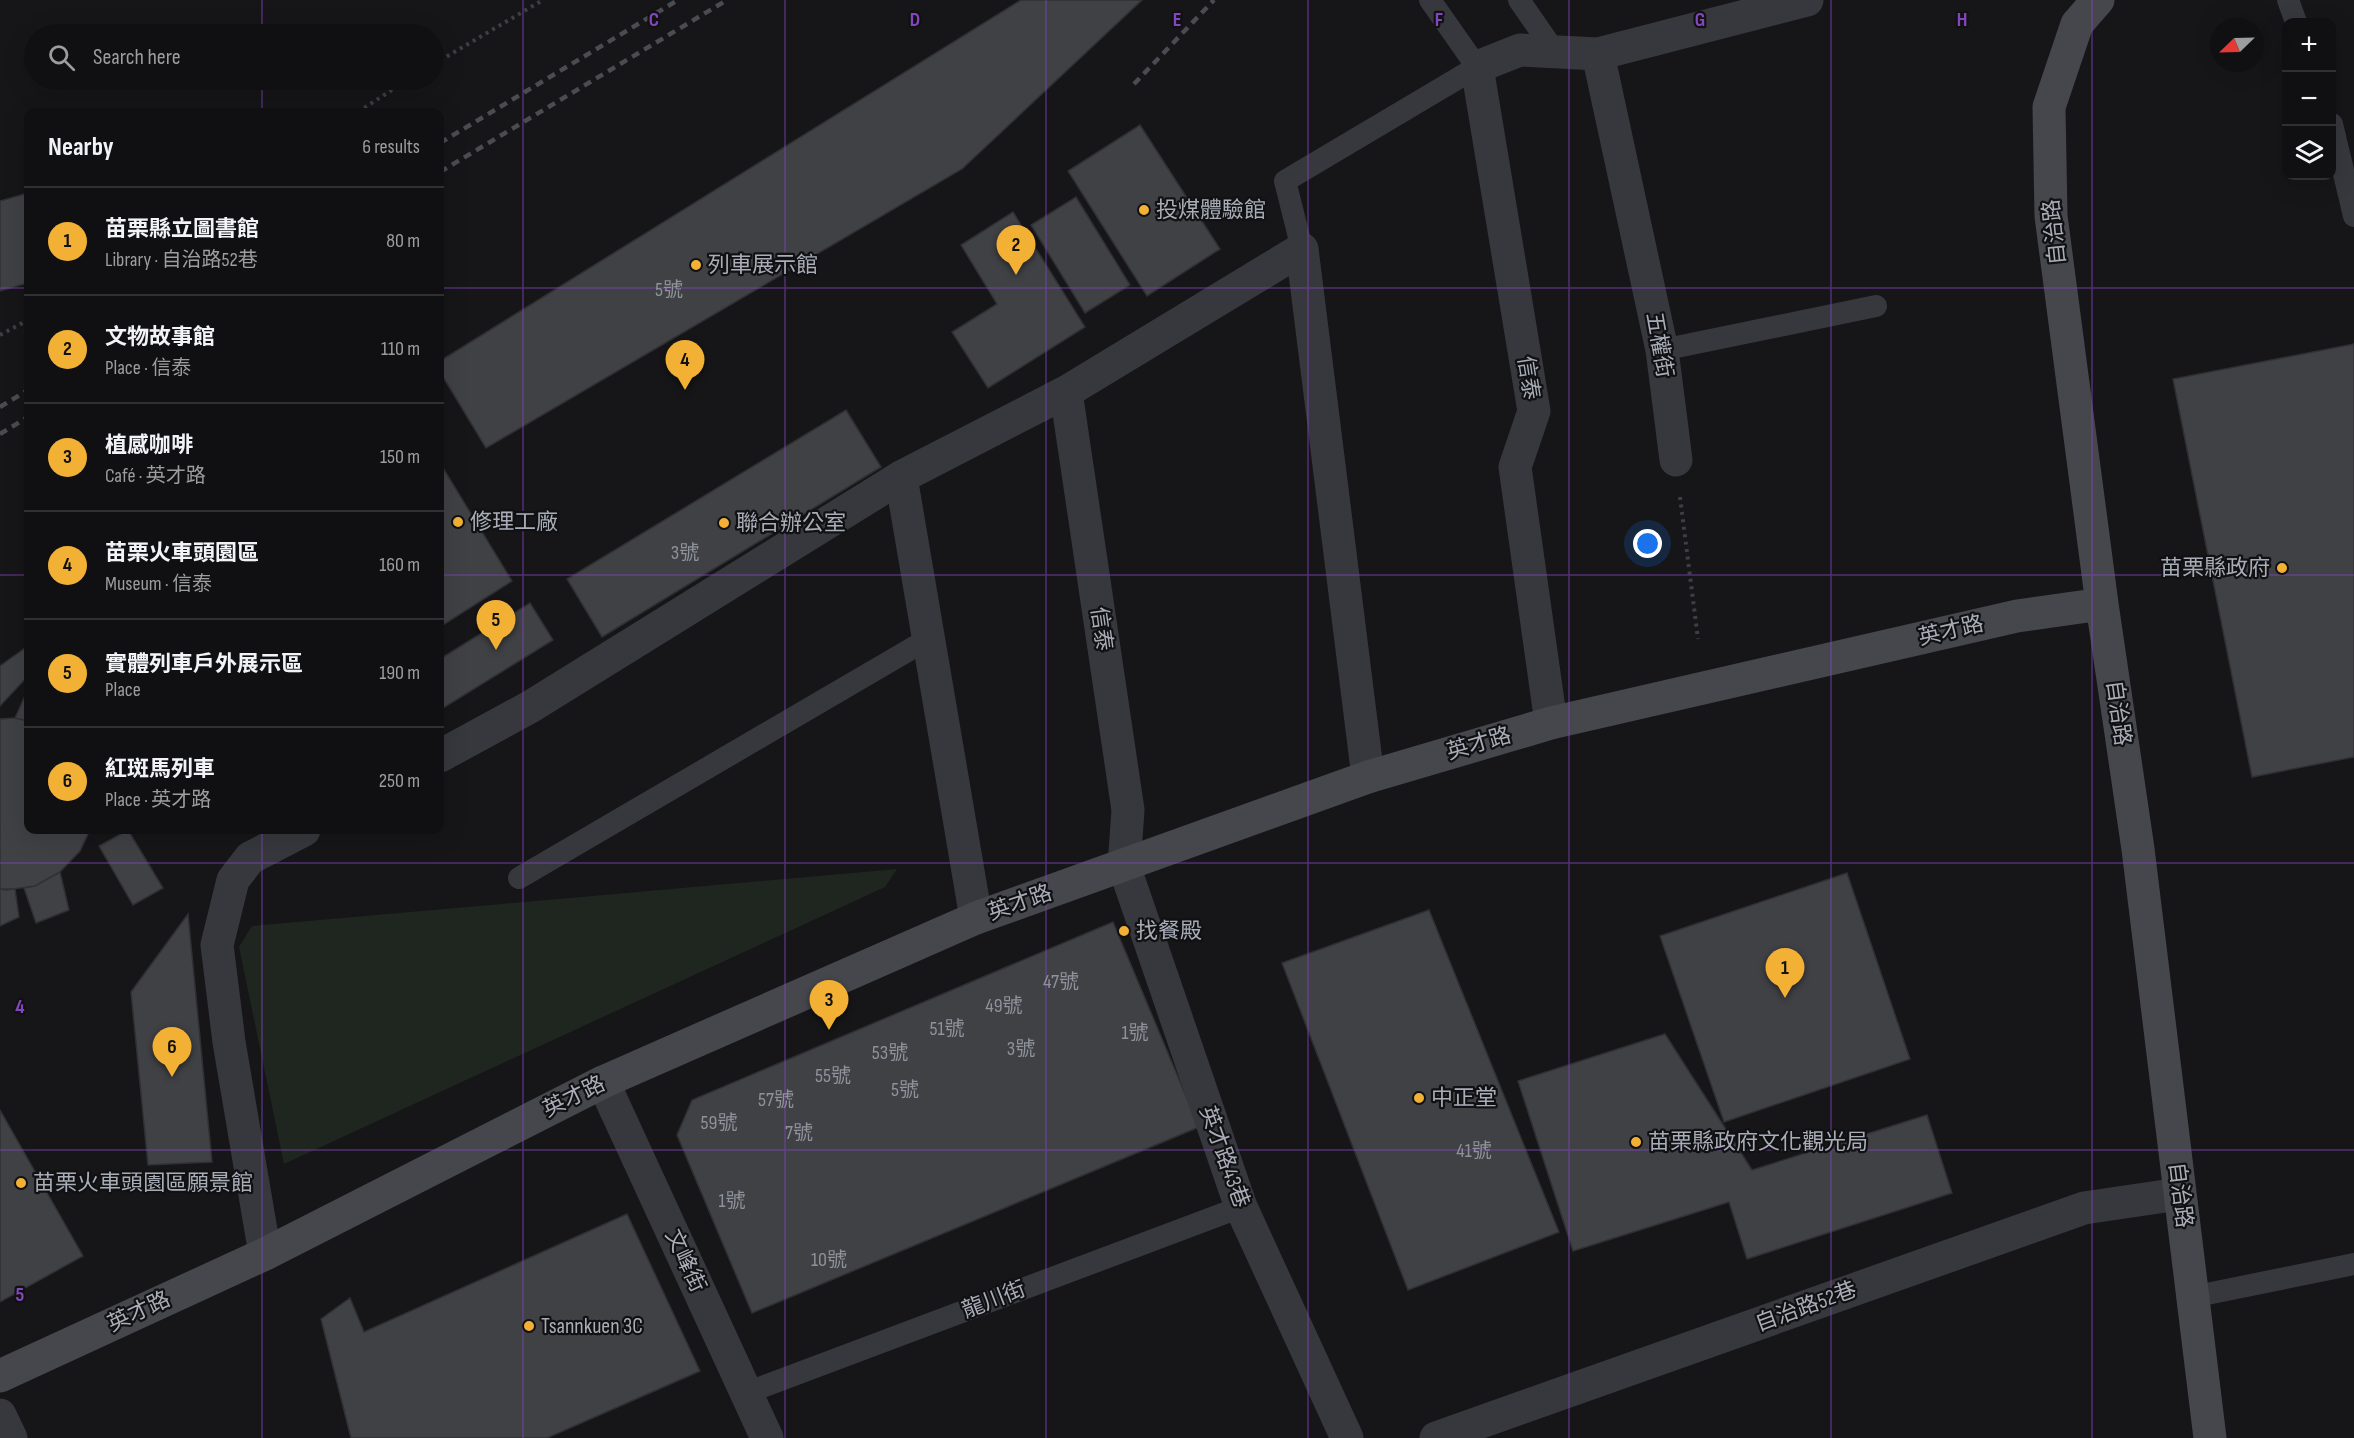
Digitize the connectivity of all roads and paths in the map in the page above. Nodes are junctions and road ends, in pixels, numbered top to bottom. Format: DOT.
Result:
graph roads {
  1 [pos="543,0"];
  2 [pos="1430,0"];
  3 [pos="1520,0"];
  4 [pos="1807,0"];
  5 [pos="2098,0"];
  6 [pos="2288,0"];
  7 [pos="2295,18"];
  8 [pos="1555,51"];
  9 [pos="1598,54"];
  10 [pos="444,58"];
  11 [pos="1477,68"];
  12 [pos="392,90"];
  13 [pos="364,108"];
  14 [pos="2340,131"];
  15 [pos="2354,216"];
  16 [pos="1302,249"];
  17 [pos="1876,306"];
  18 [pos="24,322"];
  19 [pos="0,335"];
  20 [pos="1662,350"];
  21 [pos="1066,392"];
  22 [pos="1676,460"];
  23 [pos="901,477"];
  24 [pos="2102,604"];
  25 [pos="928,639"];
  26 [pos="1698,639"];
  27 [pos="1551,723"];
  28 [pos="444,754"];
  29 [pos="1368,777"];
  30 [pos="296,834"];
  31 [pos="1124,866"];
  32 [pos="519,878"];
  33 [pos="976,918"];
  34 [pos="603,1082"];
  35 [pos="2179,1194"];
  36 [pos="1241,1207"];
  37 [pos="265,1254"];
  38 [pos="2354,1264"];
  39 [pos="2192,1297"];
  40 [pos="0,1376"];
  41 [pos="746,1393"];
  42 [pos="0,1415"];
  43 [pos="11,1438"];
  44 [pos="767,1438"];
  45 [pos="1347,1438"];
  46 [pos="1436,1438"];
  47 [pos="2210,1438"];
  1 -- 10 [label="path"];
  2 -- 11 [label="lane"];
  3 -- 8 [label="lane"];
  4 -- 9 [label="street"];
  5 -- 24 [label="street, 自治路"];
  6 -- 7 [label="lane"];
  8 -- 9 [label="street"];
  8 -- 11 [label="street"];
  9 -- 20 [label="street, 五權街"];
  11 -- 16 [label="lane"];
  11 -- 27 [label="street, 信泰"];
  12 -- 13 [label="path"];
  14 -- 15 [label="lane"];
  16 -- 21 [label="street"];
  16 -- 29 [label="street"];
  17 -- 20 [label="lane"];
  18 -- 19 [label="path"];
  20 -- 22 [label="street, 五權街"];
  21 -- 23 [label="street"];
  21 -- 31 [label="street, 信泰"];
  22 -- 26 [label="path"];
  23 -- 25 [label="street"];
  23 -- 28 [label="street"];
  24 -- 27 [label="street, 英才路"];
  24 -- 35 [label="street, 自治路"];
  25 -- 32 [label="lane"];
  25 -- 33 [label="street"];
  27 -- 29 [label="street, 英才路"];
  29 -- 31 [label="street, 英才路"];
  30 -- 37 [label="street"];
  31 -- 33 [label="street, 英才路"];
  31 -- 36 [label="street, 英才路43巷"];
  33 -- 34 [label="street, 英才路"];
  34 -- 37 [label="street, 英才路"];
  34 -- 41 [label="street, 文峰街"];
  35 -- 39 [label="street, 自治路"];
  35 -- 46 [label="street, 自治路52巷"];
  36 -- 41 [label="lane, 龍川街"];
  36 -- 45 [label="street, 英才路43巷"];
  37 -- 40 [label="street, 英才路"];
  38 -- 39 [label="lane"];
  39 -- 47 [label="street, 自治路"];
  41 -- 44 [label="street, 文峰街"];
  42 -- 43 [label="street"];
}
